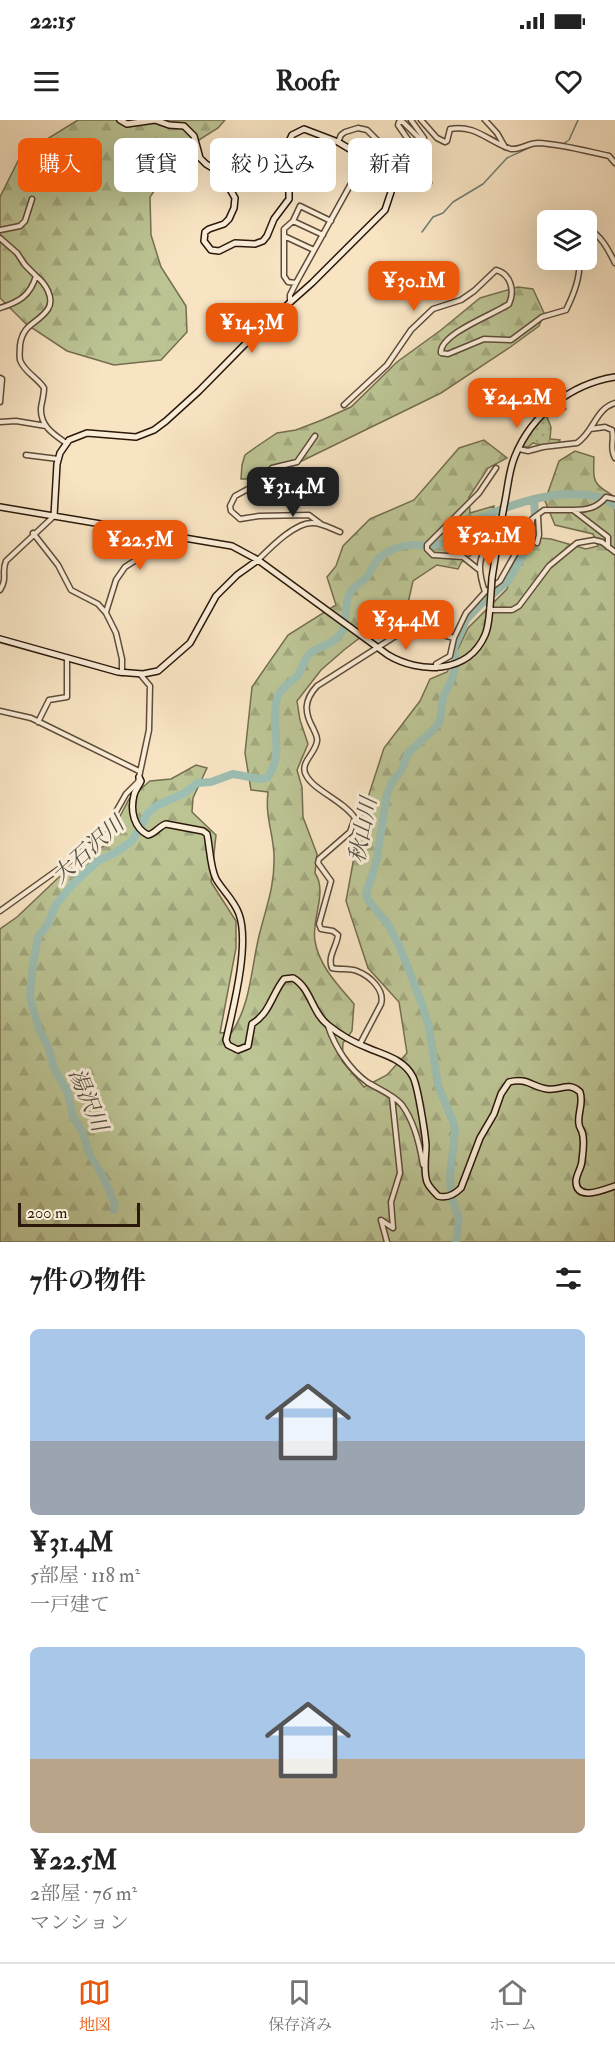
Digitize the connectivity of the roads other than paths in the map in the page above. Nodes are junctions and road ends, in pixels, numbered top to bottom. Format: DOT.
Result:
graph roads {
  1 [pos="120,120"];
  2 [pos="411,120"];
  3 [pos="421,120"];
  4 [pos="485,120"];
  5 [pos="338,142"];
  6 [pos="348,147"];
  7 [pos="505,147"];
  8 [pos="615,163"];
  9 [pos="348,190"];
  10 [pos="391,192"];
  11 [pos="33,199"];
  12 [pos="293,221"];
  13 [pos="331,221"];
  14 [pos="0,230"];
  15 [pos="323,235"];
  16 [pos="284,236"];
  17 [pos="597,236"];
  18 [pos="0,238"];
  19 [pos="314,250"];
  20 [pos="615,263"];
  21 [pos="578,270"];
  22 [pos="36,276"];
  23 [pos="296,283"];
  24 [pos="291,302"];
  25 [pos="0,308"];
  26 [pos="615,377"];
  27 [pos="0,378"];
  28 [pos="0,400"];
  29 [pos="615,403"];
  30 [pos="344,405"];
  31 [pos="0,422"];
  32 [pos="46,426"];
  33 [pos="590,429"];
  34 [pos="315,436"];
  35 [pos="66,443"];
  36 [pos="519,448"];
  37 [pos="26,455"];
  38 [pos="615,458"];
  39 [pos="58,459"];
  40 [pos="496,468"];
  41 [pos="615,500"];
  42 [pos="0,507"];
  43 [pos="573,510"];
  44 [pos="54,516"];
  45 [pos="538,516"];
  46 [pos="321,524"];
  47 [pos="340,532"];
  48 [pos="33,533"];
  49 [pos="170,535"];
  50 [pos="498,541"];
  51 [pos="537,543"];
  52 [pos="608,547"];
  53 [pos="615,552"];
  54 [pos="258,560"];
  55 [pos="478,569"];
  56 [pos="0,590"];
  57 [pos="485,592"];
  58 [pos="489,608"];
  59 [pos="106,613"];
  60 [pos="454,638"];
  61 [pos="0,639"];
  62 [pos="378,648"];
  63 [pos="67,658"];
  64 [pos="436,668"];
  65 [pos="122,673"];
  66 [pos="140,674"];
  67 [pos="0,711"];
  68 [pos="38,722"];
  69 [pos="139,774"];
  70 [pos="0,911"];
  71 [pos="327,1025"];
  72 [pos="360,1044"];
  73 [pos="392,1097"];
  74 [pos="425,1173"];
  75 [pos="615,1186"];
  76 [pos="387,1242"];
  1 -- 5 [label="street"];
  2 -- 5 [label="street"];
  3 -- 7 [label="street"];
  4 -- 7 [label="street"];
  5 -- 6 [label="street"];
  7 -- 8 [label="street"];
  9 -- 13 [label="street"];
  10 -- 24 [label="street"];
  11 -- 14 [label="street"];
  12 -- 13 [label="street"];
  12 -- 15 [label="street"];
  12 -- 16 [label="street"];
  13 -- 15 [label="street"];
  15 -- 19 [label="street"];
  16 -- 19 [label="street"];
  16 -- 23 [label="street"];
  17 -- 20 [label="street"];
  18 -- 22 [label="street"];
  19 -- 23 [label="street"];
  21 -- 30 [label="street"];
  22 -- 25 [label="street"];
  22 -- 32 [label="street"];
  23 -- 24 [label="street"];
  24 -- 35 [label="street"];
  26 -- 36 [label="street"];
  27 -- 28 [label="street"];
  29 -- 33 [label="street"];
  31 -- 32 [label="street"];
  32 -- 35 [label="street"];
  33 -- 36 [label="street"];
  33 -- 38 [label="street"];
  34 -- 46 [label="street"];
  35 -- 39 [label="street"];
  36 -- 50 [label="street"];
  37 -- 39 [label="street"];
  39 -- 44 [label="street"];
  40 -- 55 [label="street"];
  41 -- 43 [label="street"];
  42 -- 44 [label="street"];
  43 -- 45 [label="street"];
  43 -- 52 [label="street"];
  44 -- 48 [label="street"];
  44 -- 49 [label="street"];
  45 -- 51 [label="street"];
  45 -- 57 [label="street"];
  46 -- 47 [label="street"];
  46 -- 54 [label="street"];
  48 -- 56 [label="street"];
  48 -- 59 [label="street"];
  49 -- 54 [label="street"];
  49 -- 59 [label="street"];
  50 -- 55 [label="street"];
  50 -- 58 [label="street, bridge"];
  52 -- 53 [label="street"];
  52 -- 58 [label="street"];
  54 -- 62 [label="street"];
  54 -- 66 [label="street"];
  55 -- 57 [label="street"];
  57 -- 60 [label="street"];
  58 -- 64 [label="street"];
  59 -- 65 [label="street"];
  60 -- 62 [label="street"];
  60 -- 64 [label="street"];
  61 -- 63 [label="street"];
  62 -- 64 [label="street"];
  62 -- 72 [label="street"];
  63 -- 65 [label="street"];
  63 -- 68 [label="street"];
  65 -- 66 [label="street"];
  66 -- 69 [label="street"];
  67 -- 68 [label="street"];
  68 -- 69 [label="street"];
  69 -- 70 [label="street"];
  69 -- 71 [label="street"];
  71 -- 72 [label="street"];
  71 -- 73 [label="street"];
  72 -- 74 [label="street"];
  73 -- 74 [label="street"];
  73 -- 76 [label="street"];
  74 -- 75 [label="street"];
}
